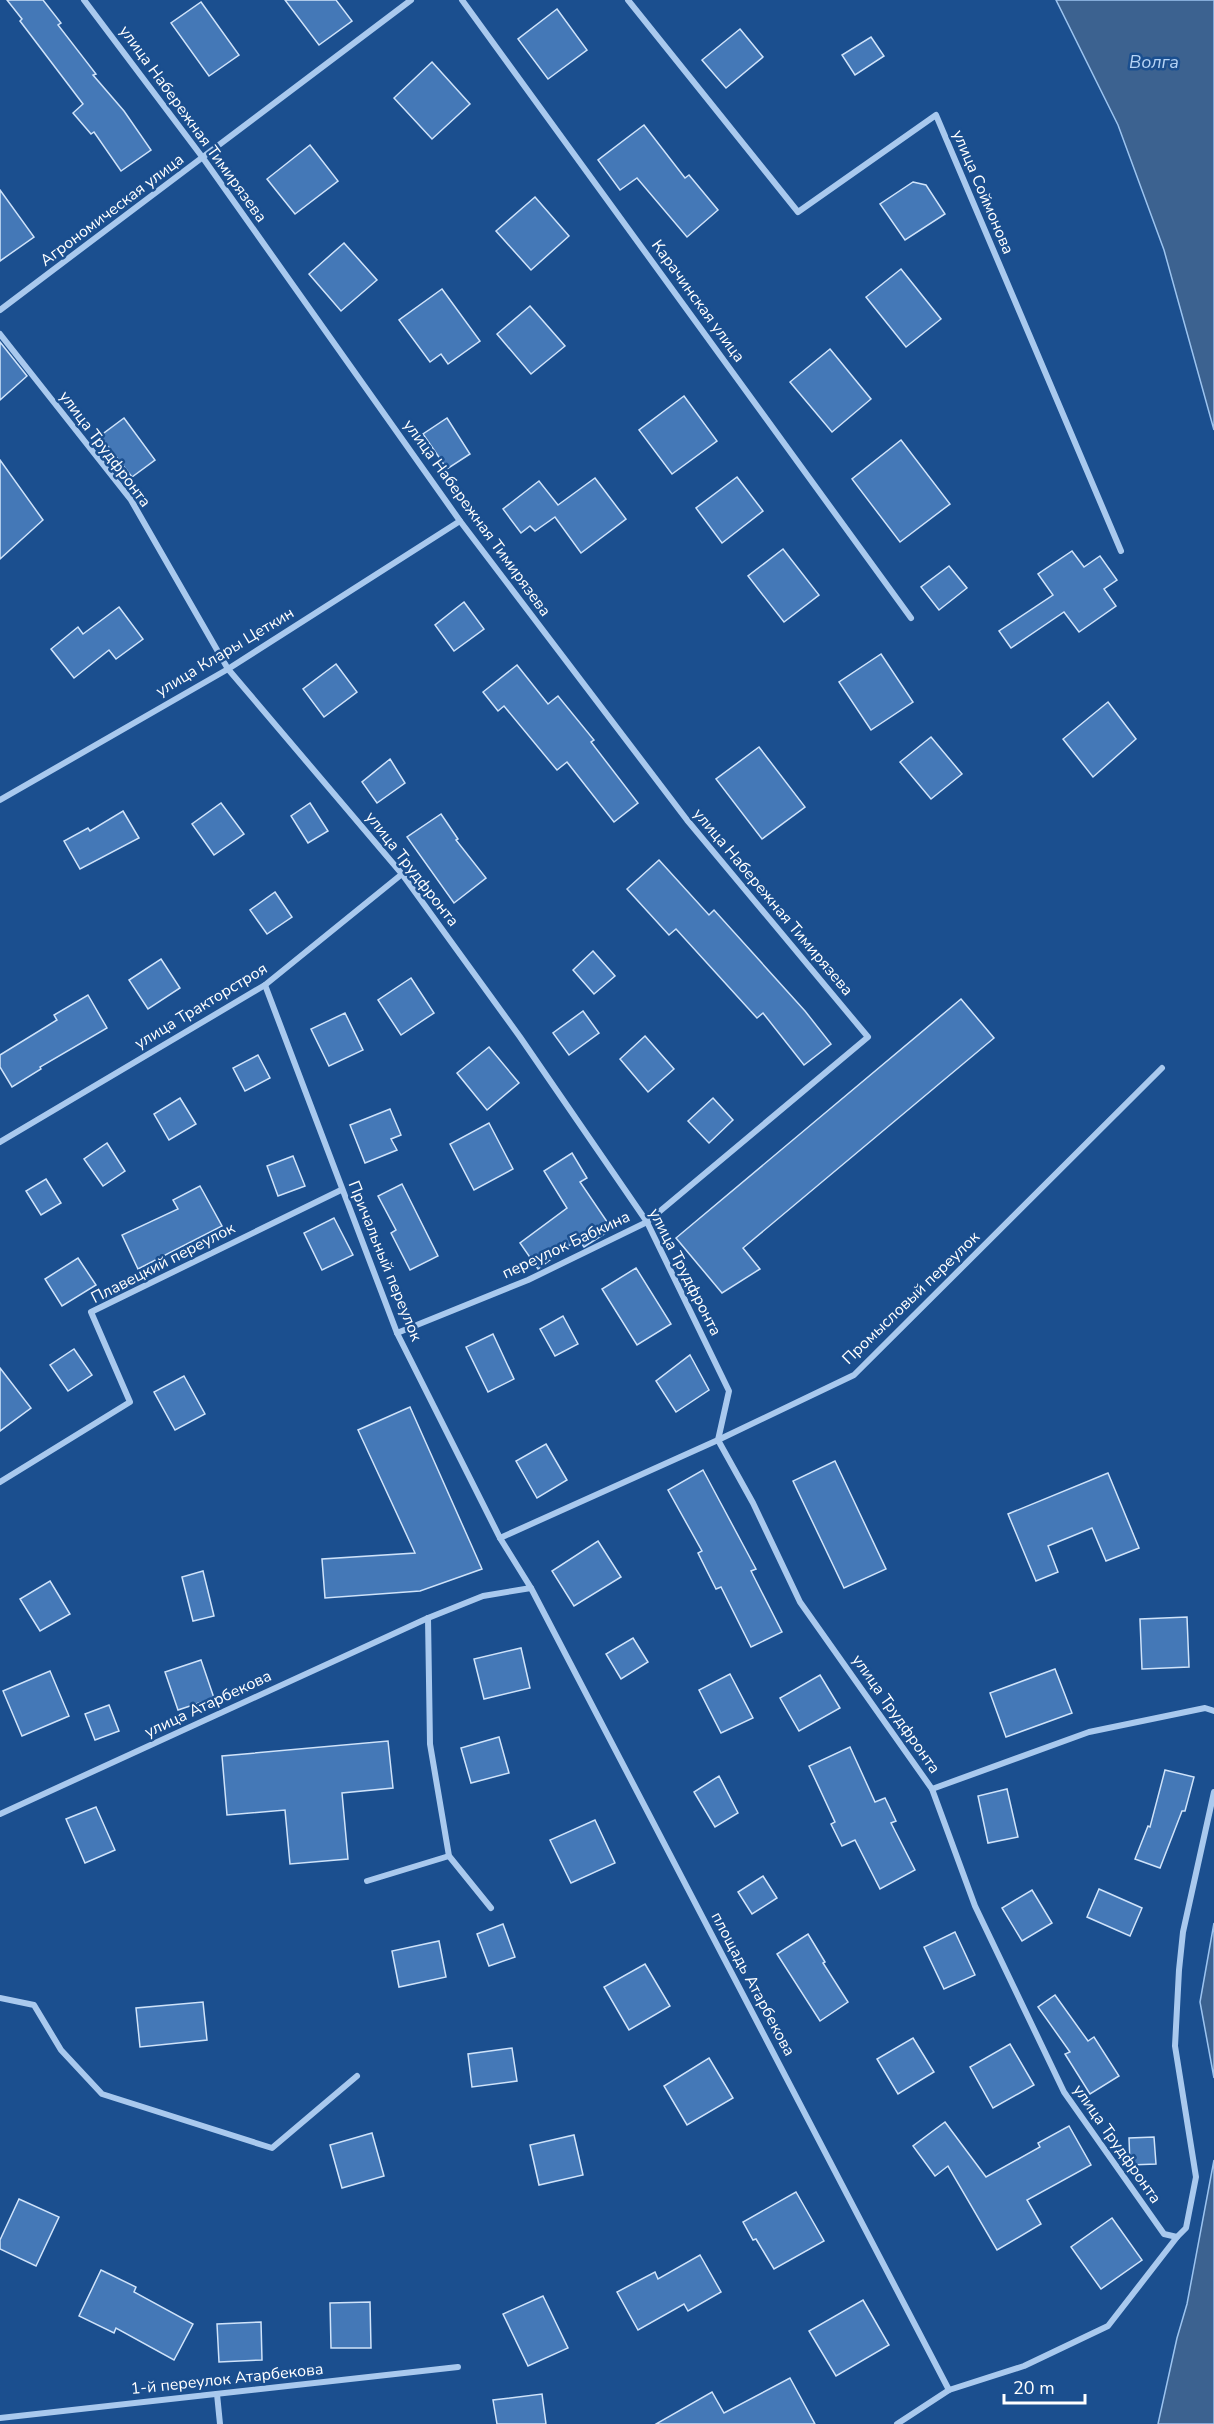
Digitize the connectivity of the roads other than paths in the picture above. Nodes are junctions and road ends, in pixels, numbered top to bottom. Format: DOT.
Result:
graph roads {
  1 [pos="84,0"];
  2 [pos="411,0"];
  3 [pos="462,0"];
  4 [pos="628,0"];
  5 [pos="203,158"];
  6 [pos="0,310"];
  7 [pos="0,334"];
  8 [pos="460,521"];
  9 [pos="1121,551"];
  10 [pos="911,618"];
  11 [pos="228,669"];
  12 [pos="0,800"];
  13 [pos="402,874"];
  14 [pos="266,985"];
  15 [pos="868,1037"];
  16 [pos="1162,1068"];
  17 [pos="0,1142"];
  18 [pos="341,1190"];
  19 [pos="647,1222"];
  20 [pos="397,1333"];
  21 [pos="718,1440"];
  22 [pos="0,1482"];
  23 [pos="500,1538"];
  24 [pos="531,1588"];
  25 [pos="428,1618"];
  26 [pos="1214,1711"];
  27 [pos="932,1789"];
  28 [pos="1214,1792"];
  29 [pos="0,1814"];
  30 [pos="449,1856"];
  31 [pos="367,1881"];
  32 [pos="491,1908"];
  33 [pos="0,1998"];
  34 [pos="357,2076"];
  35 [pos="1177,2237"];
  36 [pos="458,2367"];
  37 [pos="949,2390"];
  38 [pos="218,2394"];
  39 [pos="0,2418"];
  40 [pos="220,2424"];
  41 [pos="897,2424"];
  1 -- 5 [label="street, улица Набережная Тимирязева"];
  2 -- 5 [label="street, Агрономическая улица"];
  3 -- 10 [label="street, Карачинская улица"];
  4 -- 9 [label="street, улица Соймонова"];
  5 -- 6 [label="street, Агрономическая улица"];
  5 -- 8 [label="street, улица Набережная Тимирязева"];
  7 -- 11 [label="street, улица Трудфронта"];
  8 -- 11 [label="street, улица Клары Цеткин"];
  8 -- 15 [label="street, улица Набережная Тимирязева"];
  11 -- 12 [label="street, улица Клары Цеткин"];
  11 -- 13 [label="street, улица Трудфронта"];
  13 -- 14 [label="street, улица Тракторстроя"];
  13 -- 19 [label="street, улица Трудфронта"];
  14 -- 17 [label="street, улица Тракторстроя"];
  14 -- 18 [label="street, Причальный переулок"];
  15 -- 19 [label="street, переулок Бабкина"];
  16 -- 21 [label="street, Промысловый переулок"];
  18 -- 20 [label="street, Причальный переулок"];
  18 -- 22 [label="street, Плавецкий переулок"];
  19 -- 20 [label="street, переулок Бабкина"];
  19 -- 21 [label="street, улица Трудфронта"];
  20 -- 23 [label="street, Причальный переулок"];
  21 -- 23 [label="street, Промысловый переулок"];
  21 -- 27 [label="street, улица Трудфронта"];
  23 -- 24 [label="street, площадь Атарбекова"];
  24 -- 25 [label="street, улица Атарбекова"];
  24 -- 37 [label="street, площадь Атарбекова"];
  25 -- 29 [label="street, улица Атарбекова"];
  25 -- 30 [label="street"];
  26 -- 27 [label="street"];
  27 -- 35 [label="street, улица Трудфронта"];
  28 -- 35 [label="street"];
  30 -- 31 [label="street"];
  30 -- 32 [label="street"];
  33 -- 34 [label="street"];
  35 -- 37 [label="street"];
  36 -- 38 [label="street, 1-й переулок Атарбекова"];
  37 -- 41 [label="street"];
  38 -- 39 [label="street, 1-й переулок Атарбекова"];
  38 -- 40 [label="street"];
}
